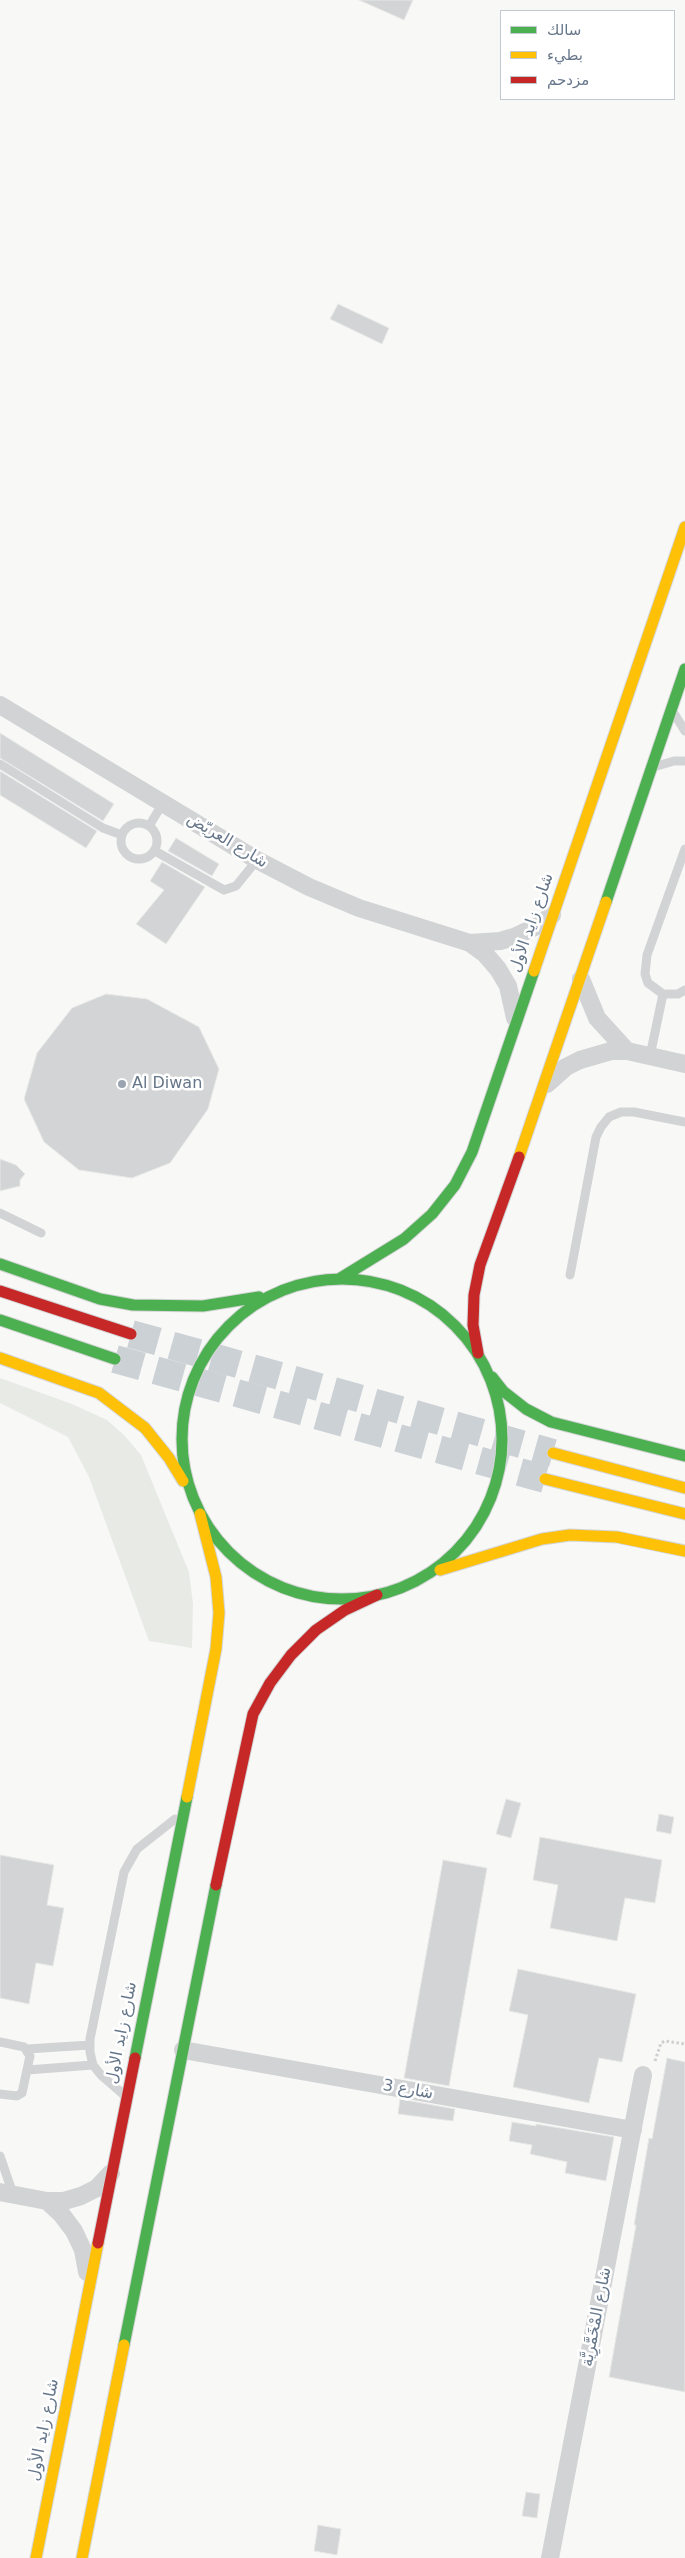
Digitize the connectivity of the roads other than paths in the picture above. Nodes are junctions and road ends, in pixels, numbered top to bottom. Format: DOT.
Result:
graph roads {
  1 [pos="685,527"];
  2 [pos="685,669"];
  3 [pos="674,702"];
  4 [pos="0,705"];
  5 [pos="685,731"];
  6 [pos="685,761"];
  7 [pos="0,764"];
  8 [pos="651,770"];
  9 [pos="163,803"];
  10 [pos="149,826"];
  11 [pos="122,835"];
  12 [pos="685,849"];
  13 [pos="155,851"];
  14 [pos="257,860"];
  15 [pos="552,915"];
  16 [pos="470,943"];
  17 [pos="581,977"];
  18 [pos="685,990"];
  19 [pos="663,994"];
  20 [pos="516,1023"];
  21 [pos="627,1050"];
  22 [pos="650,1056"];
  23 [pos="685,1064"];
  24 [pos="543,1088"];
  25 [pos="685,1122"];
  26 [pos="0,1213"];
  27 [pos="41,1233"];
  28 [pos="0,1264"];
  29 [pos="570,1275"];
  30 [pos="339,1279"];
  31 [pos="0,1291"];
  32 [pos="272,1294"];
  33 [pos="0,1320"];
  34 [pos="131,1334"];
  35 [pos="478,1355"];
  36 [pos="0,1358"];
  37 [pos="114,1359"];
  38 [pos="486,1369"];
  39 [pos="553,1453"];
  40 [pos="685,1456"];
  41 [pos="545,1479"];
  42 [pos="685,1488"];
  43 [pos="193,1498"];
  44 [pos="200,1514"];
  45 [pos="685,1514"];
  46 [pos="685,1551"];
  47 [pos="432,1572"];
  48 [pos="377,1595"];
  49 [pos="183,1812"];
  50 [pos="0,2042"];
  51 [pos="90,2045"];
  52 [pos="26,2049"];
  53 [pos="183,2050"];
  54 [pos="93,2065"];
  55 [pos="27,2070"];
  56 [pos="642,2081"];
  57 [pos="0,2094"];
  58 [pos="126,2096"];
  59 [pos="633,2130"];
  60 [pos="0,2156"];
  61 [pos="111,2173"];
  62 [pos="7,2193"];
  63 [pos="46,2201"];
  64 [pos="88,2292"];
  65 [pos="42,2524"];
  66 [pos="22,2558"];
  67 [pos="36,2558"];
  68 [pos="82,2558"];
  69 [pos="550,2558"];
  1 -- 15 [label="main road, شارع زايد الأول"];
  2 -- 3 [label="main road"];
  3 -- 5 [label="lane"];
  3 -- 8 [label="main road"];
  4 -- 9 [label="street, شارع العريّض"];
  6 -- 8 [label="lane"];
  7 -- 11 [label="lane"];
  8 -- 17 [label="main road"];
  9 -- 10 [label="lane"];
  9 -- 14 [label="street, شارع العريّض"];
  10 -- 11 [label="lane"];
  10 -- 13 [label="lane"];
  11 -- 13 [label="lane"];
  12 -- 19 [label="lane"];
  13 -- 14 [label="lane"];
  14 -- 16 [label="street, شارع العريّض"];
  15 -- 16 [label="street, شارع العريّض"];
  15 -- 20 [label="main road, شارع زايد الأول"];
  16 -- 20 [label="street, شارع العريّض"];
  17 -- 21 [label="street"];
  17 -- 24 [label="main road"];
  18 -- 19 [label="lane"];
  19 -- 22 [label="lane"];
  20 -- 30 [label="main road, شارع زايد الأول"];
  21 -- 22 [label="street"];
  21 -- 24 [label="street"];
  22 -- 23 [label="street"];
  24 -- 35 [label="main road"];
  25 -- 29 [label="lane"];
  26 -- 27 [label="lane"];
  28 -- 32 [label="main road"];
  30 -- 32 [label="main road"];
  30 -- 35 [label="main road"];
  31 -- 34 [label="main road"];
  32 -- 43 [label="main road"];
  33 -- 37 [label="main road"];
  35 -- 38 [label="main road"];
  36 -- 43 [label="main road"];
  38 -- 40 [label="main road"];
  38 -- 47 [label="main road"];
  39 -- 42 [label="main road"];
  41 -- 45 [label="main road"];
  43 -- 44 [label="main road"];
  44 -- 48 [label="main road"];
  44 -- 49 [label="main road, شارع زايد الأول"];
  46 -- 47 [label="main road"];
  47 -- 48 [label="main road"];
  48 -- 53 [label="main road"];
  49 -- 51 [label="lane"];
  49 -- 58 [label="main road, شارع زايد الأول"];
  50 -- 52 [label="lane"];
  51 -- 52 [label="lane"];
  51 -- 54 [label="lane"];
  52 -- 55 [label="lane"];
  53 -- 59 [label="street, شارع 3"];
  53 -- 68 [label="main road"];
  54 -- 55 [label="lane"];
  54 -- 58 [label="lane"];
  55 -- 57 [label="lane"];
  56 -- 59 [label="street, شارع المْخَمَّرِيَّة"];
  58 -- 61 [label="main road, شارع زايد الأول"];
  59 -- 69 [label="street, شارع المْخَمَّرِيَّة"];
  60 -- 62 [label="lane"];
  61 -- 63 [label="street"];
  61 -- 64 [label="main road, شارع زايد الأول"];
  62 -- 63 [label="street"];
  63 -- 64 [label="street"];
  64 -- 65 [label="main road, شارع زايد الأول"];
  65 -- 66 [label="street"];
  65 -- 67 [label="main road, شارع زايد الأول"];
}
